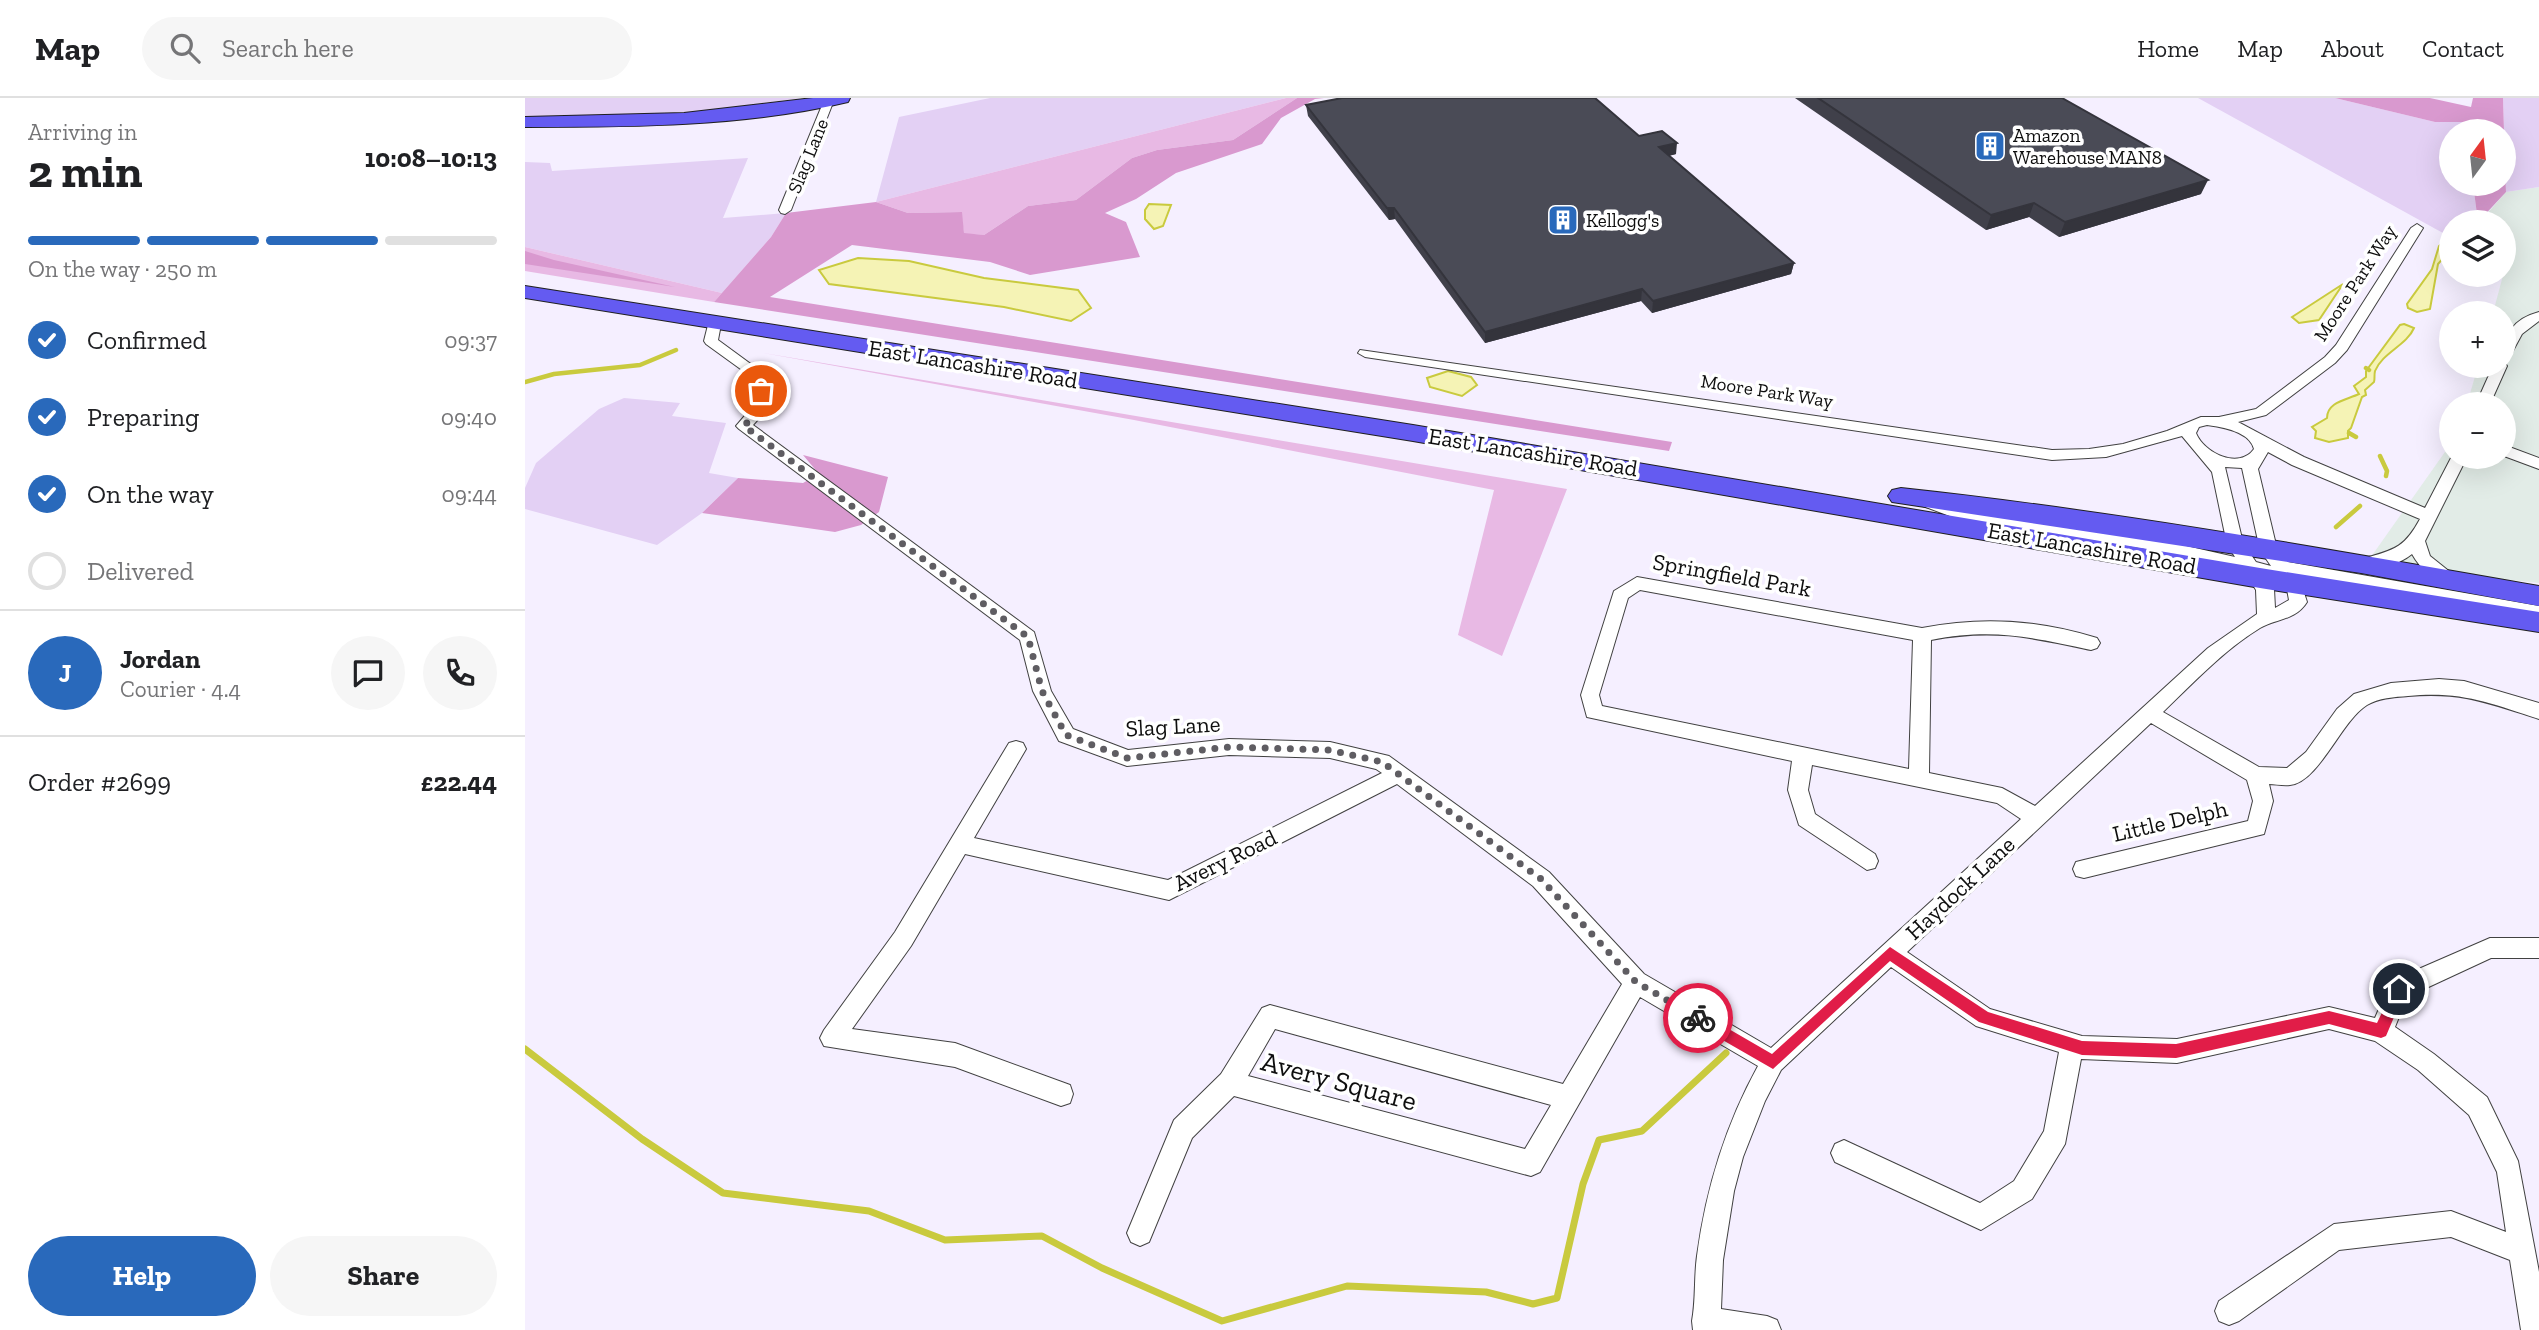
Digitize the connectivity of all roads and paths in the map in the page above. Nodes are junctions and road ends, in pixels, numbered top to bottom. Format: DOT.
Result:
graph roads {
  1 [pos="836,99"];
  2 [pos="525,122"];
  3 [pos="785,210"];
  4 [pos="2417,228"];
  5 [pos="525,279"];
  6 [pos="525,292"];
  7 [pos="2539,316"];
  8 [pos="710,318"];
  9 [pos="2516,330"];
  10 [pos="1365,353"];
  11 [pos="2261,412"];
  12 [pos="2223,421"];
  13 [pos="2190,428"];
  14 [pos="2161,440"];
  15 [pos="2256,447"];
  16 [pos="2203,453"];
  17 [pos="2516,455"];
  18 [pos="2298,461"];
  19 [pos="2539,464"];
  20 [pos="2453,469"];
  21 [pos="1921,499"];
  22 [pos="2428,516"];
  23 [pos="2417,541"];
  24 [pos="2235,544"];
  25 [pos="2361,564"];
  26 [pos="2271,569"];
  27 [pos="2455,582"];
  28 [pos="2539,596"];
  29 [pos="2539,613"];
  30 [pos="2266,617"];
  31 [pos="2539,622"];
  32 [pos="1922,635"];
  33 [pos="2091,643"];
  34 [pos="2539,711"];
  35 [pos="2149,713"];
  36 [pos="1016,749"];
  37 [pos="1803,755"];
  38 [pos="1398,774"];
  39 [pos="2256,775"];
  40 [pos="1919,779"];
  41 [pos="2036,818"];
  42 [pos="960,844"];
  43 [pos="1867,861"];
  44 [pos="2084,869"];
  45 [pos="2539,948"];
  46 [pos="1890,953"];
  47 [pos="1636,982"];
  48 [pos="2381,1031"];
  49 [pos="2072,1045"];
  50 [pos="1773,1062"];
  51 [pos="1230,1083"];
  52 [pos="1061,1094"];
  53 [pos="1569,1098"];
  54 [pos="1844,1153"];
  55 [pos="1140,1233"];
  56 [pos="2522,1251"];
  57 [pos="2229,1311"];
  58 [pos="1706,1325"];
  59 [pos="1767,1330"];
  60 [pos="2535,1330"];
  1 -- 2 [label="highway"];
  1 -- 3 [label="street, Slag Lane"];
  4 -- 11 [label="street, Moore Park Way"];
  5 -- 8 [label="highway, East Lancashire Road"];
  6 -- 8 [label="highway, East Lancashire Road"];
  7 -- 9 [label="street"];
  8 -- 21 [label="highway, East Lancashire Road"];
  8 -- 26 [label="highway, East Lancashire Road"];
  8 -- 38 [label="street, Slag Lane"];
  10 -- 14 [label="street, Moore Park Way"];
  11 -- 12 [label="street, Moore Park Way"];
  11 -- 15 [label="street, Moore Park Way"];
  12 -- 13 [label="street, Moore Park Way"];
  12 -- 15 [label="street"];
  13 -- 14 [label="street, Moore Park Way"];
  13 -- 16 [label="street"];
  14 -- 16 [label="street, Moore Park Way"];
  15 -- 16 [label="street, Moore Park Way"];
  15 -- 18 [label="street"];
  15 -- 26 [label="street, Moore Park Way"];
  16 -- 24 [label="street"];
  17 -- 19 [label="street"];
  18 -- 22 [label="street"];
  20 -- 22 [label="street"];
  21 -- 24 [label="highway, East Lancashire Road"];
  21 -- 26 [label="street"];
  22 -- 23 [label="street"];
  23 -- 25 [label="street"];
  23 -- 27 [label="street"];
  24 -- 26 [label="highway, East Lancashire Road"];
  25 -- 26 [label="highway, East Lancashire Road"];
  25 -- 27 [label="highway, East Lancashire Road"];
  26 -- 29 [label="street"];
  26 -- 30 [label="street"];
  26 -- 30 [label="street, Haydock Lane"];
  26 -- 31 [label="highway, East Lancashire Road"];
  27 -- 28 [label="highway, East Lancashire Road"];
  30 -- 35 [label="street, Haydock Lane"];
  32 -- 33 [label="street, Springfield Park"];
  32 -- 37 [label="street, Springfield Park"];
  32 -- 40 [label="street"];
  34 -- 39 [label="street"];
  35 -- 39 [label="street"];
  35 -- 41 [label="street, Haydock Lane"];
  36 -- 42 [label="street"];
  37 -- 40 [label="street, Springfield Park"];
  37 -- 43 [label="street"];
  38 -- 42 [label="street, Avery Road"];
  38 -- 47 [label="street, Slag Lane"];
  39 -- 44 [label="street, Little Delph"];
  40 -- 41 [label="street, Springfield Park"];
  41 -- 46 [label="street, Haydock Lane"];
  42 -- 52 [label="street"];
  45 -- 48 [label="street"];
  46 -- 49 [label="street"];
  46 -- 50 [label="street, Haydock Lane"];
  47 -- 50 [label="street, Slag Lane"];
  47 -- 53 [label="street, Avery Square"];
  48 -- 49 [label="street"];
  48 -- 56 [label="street"];
  49 -- 54 [label="street"];
  50 -- 58 [label="street, Haydock Lane"];
  51 -- 53 [label="street, Avery Square"];
  51 -- 53 [label="street, Avery Square"];
  51 -- 55 [label="street"];
  56 -- 57 [label="street"];
  56 -- 60 [label="street"];
  58 -- 59 [label="street"];
}
